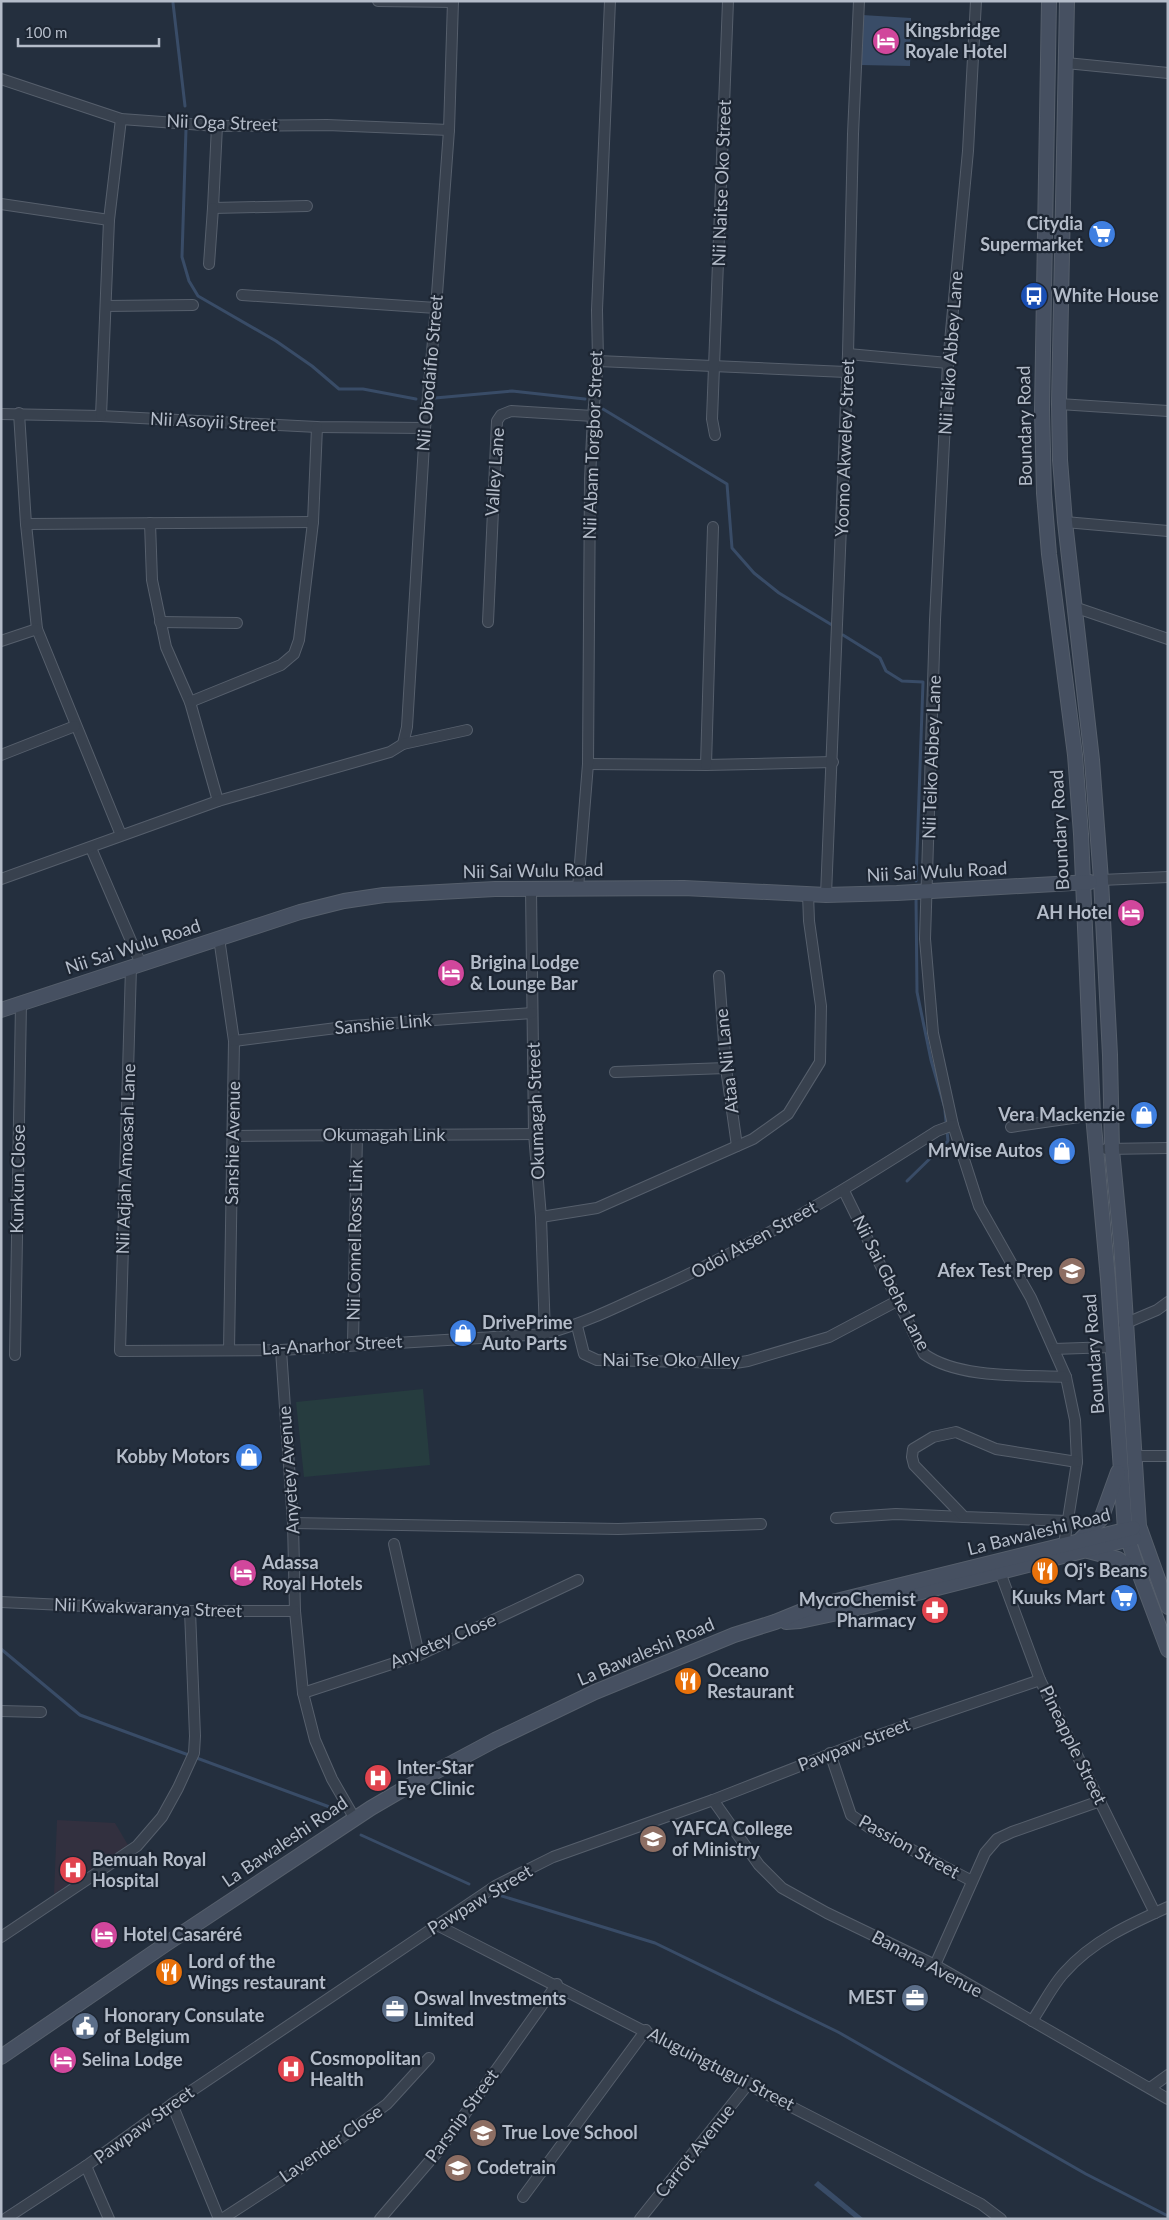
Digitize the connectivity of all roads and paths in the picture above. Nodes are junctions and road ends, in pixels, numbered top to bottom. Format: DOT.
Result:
graph roads {
  1 [pos="378,1"];
  2 [pos="610,1"];
  3 [pos="728,1"];
  4 [pos="858,1"];
  5 [pos="976,1"];
  6 [pos="1049,1"];
  7 [pos="1067,1"];
  8 [pos="453,2"];
  9 [pos="1066,63"];
  10 [pos="1168,72"];
  11 [pos="1,79"];
  12 [pos="120,119"];
  13 [pos="217,126"];
  14 [pos="449,130"];
  15 [pos="1,204"];
  16 [pos="307,206"];
  17 [pos="213,208"];
  18 [pos="109,220"];
  19 [pos="209,264"];
  20 [pos="242,296"];
  21 [pos="193,305"];
  22 [pos="106,306"];
  23 [pos="436,308"];
  24 [pos="848,354"];
  25 [pos="598,361"];
  26 [pos="948,363"];
  27 [pos="714,366"];
  28 [pos="846,372"];
  29 [pos="1058,404"];
  30 [pos="1168,411"];
  31 [pos="19,413"];
  32 [pos="1,414"];
  33 [pos="101,416"];
  34 [pos="593,416"];
  35 [pos="317,427"];
  36 [pos="425,428"];
  37 [pos="715,435"];
  38 [pos="313,522"];
  39 [pos="1065,522"];
  40 [pos="150,523"];
  41 [pos="26,524"];
  42 [pos="713,527"];
  43 [pos="1168,531"];
  44 [pos="1074,607"];
  45 [pos="160,622"];
  46 [pos="488,622"];
  47 [pos="237,623"];
  48 [pos="37,629"];
  49 [pos="1168,639"];
  50 [pos="1,640"];
  51 [pos="190,702"];
  52 [pos="75,726"];
  53 [pos="467,730"];
  54 [pos="403,744"];
  55 [pos="1,754"];
  56 [pos="833,762"];
  57 [pos="588,764"];
  58 [pos="706,765"];
  59 [pos="218,801"];
  60 [pos="121,836"];
  61 [pos="91,848"];
  62 [pos="1168,877"];
  63 [pos="1,879"];
  64 [pos="1101,880"];
  65 [pos="1082,884"];
  66 [pos="578,888"];
  67 [pos="531,889"];
  68 [pos="928,891"];
  69 [pos="808,894"];
  70 [pos="826,895"];
  71 [pos="219,938"];
  72 [pos="136,966"];
  73 [pos="719,976"];
  74 [pos="21,1003"];
  75 [pos="1,1010"];
  76 [pos="532,1014"];
  77 [pos="234,1041"];
  78 [pos="726,1068"];
  79 [pos="615,1072"];
  80 [pos="1093,1115"];
  81 [pos="951,1126"];
  82 [pos="1011,1127"];
  83 [pos="534,1134"];
  84 [pos="234,1136"];
  85 [pos="357,1136"];
  86 [pos="737,1146"];
  87 [pos="1168,1148"];
  88 [pos="1096,1149"];
  89 [pos="1112,1150"];
  90 [pos="844,1190"];
  91 [pos="541,1218"];
  92 [pos="897,1301"];
  93 [pos="1168,1302"];
  94 [pos="1124,1324"];
  95 [pos="576,1326"];
  96 [pos="545,1334"];
  97 [pos="353,1344"];
  98 [pos="1112,1346"];
  99 [pos="229,1350"];
  100 [pos="281,1350"];
  101 [pos="1054,1350"];
  102 [pos="120,1351"];
  103 [pos="15,1355"];
  104 [pos="1066,1377"];
  105 [pos="1134,1456"];
  106 [pos="1168,1456"];
  107 [pos="1078,1462"];
  108 [pos="1121,1464"];
  109 [pos="964,1517"];
  110 [pos="836,1518"];
  111 [pos="1067,1521"];
  112 [pos="293,1523"];
  113 [pos="761,1524"];
  114 [pos="1141,1531"];
  115 [pos="1126,1535"];
  116 [pos="394,1544"];
  117 [pos="1064,1545"];
  118 [pos="1083,1546"];
  119 [pos="1000,1572"];
  120 [pos="1138,1573"];
  121 [pos="578,1580"];
  122 [pos="1,1602"];
  123 [pos="1168,1607"];
  124 [pos="190,1611"];
  125 [pos="295,1611"];
  126 [pos="775,1622"];
  127 [pos="1168,1650"];
  128 [pos="419,1655"];
  129 [pos="1040,1680"];
  130 [pos="303,1694"];
  131 [pos="1,1711"];
  132 [pos="41,1712"];
  133 [pos="830,1753"];
  134 [pos="713,1800"];
  135 [pos="1100,1801"];
  136 [pos="355,1819"];
  137 [pos="972,1881"];
  138 [pos="1168,1907"];
  139 [pos="1155,1913"];
  140 [pos="438,1925"];
  141 [pos="1,1937"];
  142 [pos="935,1965"];
  143 [pos="557,1984"];
  144 [pos="1032,2021"];
  145 [pos="646,2030"];
  146 [pos="1,2057"];
  147 [pos="429,2058"];
  148 [pos="1168,2075"];
  149 [pos="749,2083"];
  150 [pos="1150,2088"];
  151 [pos="1168,2099"];
  152 [pos="172,2104"];
  153 [pos="86,2166"];
  154 [pos="522,2197"];
  155 [pos="5,2219"];
  156 [pos="109,2219"];
  157 [pos="220,2219"];
  158 [pos="380,2219"];
  159 [pos="640,2219"];
  160 [pos="1000,2219"];
  1 -- 8 [label="street"];
  2 -- 25 [label="street, Nii Abam Torgbor Street"];
  3 -- 27 [label="street, Nii Naitse Oko Street"];
  4 -- 24 [label="street, Yoomo Akweley Street"];
  5 -- 26 [label="street, Nii Teiko Abbey Lane"];
  6 -- 65 [label="main road, Boundary Road"];
  7 -- 9 [label="main road, Boundary Road"];
  8 -- 14 [label="street, Nii Obodaifio Street"];
  9 -- 10 [label="street"];
  9 -- 29 [label="main road, Boundary Road"];
  11 -- 12 [label="street, Nii Oga Street"];
  12 -- 13 [label="street, Nii Oga Street"];
  12 -- 18 [label="street"];
  13 -- 14 [label="street, Nii Oga Street"];
  13 -- 17 [label="street"];
  14 -- 23 [label="street, Nii Obodaifio Street"];
  15 -- 18 [label="street"];
  16 -- 17 [label="street"];
  17 -- 19 [label="street"];
  18 -- 22 [label="street"];
  20 -- 23 [label="street"];
  21 -- 22 [label="street"];
  22 -- 33 [label="street"];
  23 -- 36 [label="street, Nii Obodaifio Street"];
  24 -- 26 [label="street"];
  24 -- 28 [label="street, Yoomo Akweley Street"];
  25 -- 27 [label="street"];
  25 -- 34 [label="street, Nii Abam Torgbor Street"];
  26 -- 68 [label="street, Nii Teiko Abbey Lane"];
  27 -- 28 [label="street"];
  27 -- 37 [label="street, Nii Naitse Oko Street"];
  28 -- 56 [label="street, Yoomo Akweley Street"];
  29 -- 30 [label="street"];
  29 -- 39 [label="main road, Boundary Road"];
  31 -- 32 [label="street, Nii Asoyii Street"];
  31 -- 33 [label="street, Nii Asoyii Street"];
  31 -- 41 [label="street"];
  33 -- 35 [label="street, Nii Asoyii Street"];
  34 -- 46 [label="street, Valley Lane"];
  34 -- 57 [label="street, Nii Abam Torgbor Street"];
  35 -- 36 [label="street, Nii Asoyii Street"];
  35 -- 38 [label="street"];
  36 -- 54 [label="street, Nii Obodaifio Street"];
  38 -- 40 [label="street"];
  38 -- 51 [label="street"];
  39 -- 43 [label="street"];
  39 -- 44 [label="main road, Boundary Road"];
  40 -- 41 [label="street"];
  40 -- 45 [label="street"];
  41 -- 48 [label="street"];
  42 -- 58 [label="street"];
  44 -- 49 [label="street"];
  44 -- 64 [label="main road, Boundary Road"];
  45 -- 47 [label="street"];
  45 -- 51 [label="street"];
  48 -- 50 [label="street"];
  48 -- 52 [label="street"];
  51 -- 59 [label="street"];
  52 -- 55 [label="street"];
  52 -- 60 [label="street"];
  53 -- 54 [label="street"];
  54 -- 59 [label="street"];
  56 -- 58 [label="street"];
  56 -- 70 [label="street, Yoomo Akweley Street"];
  57 -- 58 [label="street"];
  57 -- 66 [label="street, Nii Abam Torgbor Street"];
  59 -- 60 [label="street"];
  60 -- 61 [label="street"];
  61 -- 63 [label="street"];
  61 -- 72 [label="street"];
  62 -- 64 [label="street"];
  64 -- 65 [label="main road, Nii Sai Wulu Road"];
  64 -- 89 [label="main road, Boundary Road"];
  65 -- 68 [label="main road, Nii Sai Wulu Road"];
  65 -- 80 [label="main road, Boundary Road"];
  66 -- 67 [label="main road, Nii Sai Wulu Road"];
  66 -- 69 [label="main road, Nii Sai Wulu Road"];
  67 -- 71 [label="main road, Nii Sai Wulu Road"];
  67 -- 76 [label="street, Okumagah Street"];
  68 -- 70 [label="main road, Nii Sai Wulu Road"];
  68 -- 81 [label="street, Nii Teiko Abbey Lane"];
  69 -- 70 [label="main road, Nii Sai Wulu Road"];
  69 -- 86 [label="street"];
  71 -- 72 [label="main road, Nii Sai Wulu Road"];
  71 -- 77 [label="street, Sanshie Avenue"];
  72 -- 74 [label="main road, Nii Sai Wulu Road"];
  72 -- 102 [label="street, Nii Adjah Amoasah Lane"];
  73 -- 78 [label="street, Ataa Nii Lane"];
  74 -- 75 [label="main road, Nii Sai Wulu Road"];
  74 -- 103 [label="street, Kunkun Close"];
  76 -- 77 [label="street, Sanshie Link"];
  76 -- 83 [label="street, Okumagah Street"];
  77 -- 84 [label="street, Sanshie Avenue"];
  78 -- 79 [label="street"];
  78 -- 86 [label="street, Ataa Nii Lane"];
  80 -- 82 [label="street"];
  80 -- 88 [label="main road, Boundary Road"];
  81 -- 90 [label="street, Odoi Atsen Street"];
  81 -- 101 [label="street, Nii Teiko Abbey Lane"];
  83 -- 85 [label="street, Okumagah Link"];
  83 -- 91 [label="street, Okumagah Street"];
  84 -- 85 [label="street, Okumagah Link"];
  84 -- 99 [label="street, Sanshie Avenue"];
  85 -- 97 [label="street, Nii Connel Ross Link"];
  86 -- 91 [label="street"];
  87 -- 89 [label="street"];
  88 -- 89 [label="street"];
  88 -- 98 [label="main road, Boundary Road"];
  89 -- 94 [label="main road, Boundary Road"];
  90 -- 92 [label="street, Nii Sai Gbehe Lane"];
  90 -- 95 [label="street, Odoi Atsen Street"];
  91 -- 96 [label="street, Okumagah Street"];
  92 -- 95 [label="street, Nai Tse Oko Alley"];
  92 -- 104 [label="street, Nii Sai Gbehe Lane"];
  93 -- 94 [label="street"];
  94 -- 105 [label="main road, Boundary Road"];
  95 -- 96 [label="street, Odoi Atsen Street"];
  96 -- 97 [label="street, La-Anarhor Street"];
  97 -- 100 [label="street, La-Anarhor Street"];
  98 -- 101 [label="street"];
  98 -- 108 [label="main road, Boundary Road"];
  99 -- 100 [label="street, La-Anarhor Street"];
  99 -- 102 [label="street, La-Anarhor Street"];
  100 -- 112 [label="street, Anyetey Avenue"];
  101 -- 104 [label="street, Nii Teiko Abbey Lane"];
  104 -- 107 [label="street, Nii Teiko Abbey Lane"];
  105 -- 106 [label="street"];
  105 -- 114 [label="main road, Boundary Road"];
  107 -- 109 [label="street"];
  107 -- 111 [label="street, Nii Teiko Abbey Lane"];
  108 -- 115 [label="main road, Boundary Road"];
  108 -- 118 [label="main road"];
  109 -- 110 [label="street"];
  109 -- 111 [label="street"];
  111 -- 117 [label="street, Nii Teiko Abbey Lane"];
  112 -- 113 [label="street"];
  112 -- 125 [label="street, Anyetey Avenue"];
  114 -- 115 [label="main road, La Bawaleshi Road"];
  114 -- 123 [label="main road, Boundary Road"];
  115 -- 118 [label="main road, La Bawaleshi Road"];
  115 -- 120 [label="main road, Boundary Road"];
  116 -- 128 [label="street"];
  117 -- 118 [label="main road, La Bawaleshi Road"];
  117 -- 126 [label="main road, La Bawaleshi Road"];
  118 -- 119 [label="main road, La Bawaleshi Road"];
  118 -- 120 [label="main road"];
  119 -- 126 [label="main road, La Bawaleshi Road"];
  119 -- 129 [label="street, Pineapple Street"];
  120 -- 127 [label="main road, Boundary Road"];
  121 -- 128 [label="street, Anyetey Close"];
  122 -- 124 [label="street, Nii Kwakwaranya Street"];
  124 -- 125 [label="street, Nii Kwakwaranya Street"];
  124 -- 141 [label="street"];
  125 -- 130 [label="street, Anyetey Avenue"];
  126 -- 136 [label="main road, La Bawaleshi Road"];
  128 -- 130 [label="street, Anyetey Close"];
  129 -- 133 [label="street, Pawpaw Street"];
  129 -- 135 [label="street, Pineapple Street"];
  130 -- 136 [label="street, Anyetey Avenue"];
  131 -- 132 [label="street"];
  133 -- 134 [label="street, Pawpaw Street"];
  133 -- 137 [label="street, Passion Street"];
  134 -- 140 [label="street, Pawpaw Street"];
  134 -- 142 [label="street, Banana Avenue"];
  135 -- 137 [label="street"];
  135 -- 139 [label="street, Pineapple Street"];
  136 -- 146 [label="main road, La Bawaleshi Road"];
  137 -- 142 [label="street"];
  138 -- 139 [label="street"];
  139 -- 144 [label="street"];
  140 -- 143 [label="street, Aluguingtugui Street"];
  140 -- 152 [label="street, Pawpaw Street"];
  142 -- 144 [label="street, Banana Avenue"];
  143 -- 145 [label="street, Aluguingtugui Street"];
  143 -- 158 [label="street, Parsnip Street"];
  144 -- 150 [label="street, Banana Avenue"];
  145 -- 149 [label="street, Aluguingtugui Street"];
  145 -- 154 [label="street"];
  147 -- 157 [label="street, Lavender Close"];
  148 -- 150 [label="street"];
  149 -- 159 [label="street, Carrot Avenue"];
  149 -- 160 [label="street, Aluguingtugui Street"];
  150 -- 151 [label="street, Banana Avenue"];
  152 -- 153 [label="street, Pawpaw Street"];
  152 -- 157 [label="street"];
  153 -- 155 [label="street, Pawpaw Street"];
  153 -- 156 [label="street"];
}
